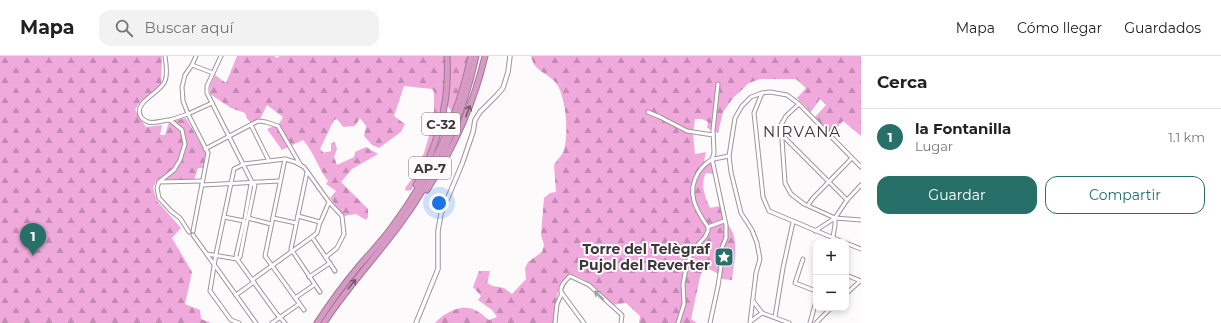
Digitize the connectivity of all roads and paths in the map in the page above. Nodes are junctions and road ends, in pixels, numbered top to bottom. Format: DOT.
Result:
graph roads {
  1 [pos="165,56"];
  2 [pos="196,56"];
  3 [pos="221,56"];
  4 [pos="446,56"];
  5 [pos="471,56"];
  6 [pos="476,56"];
  7 [pos="485,56"];
  8 [pos="510,56"];
  9 [pos="192,65"];
  10 [pos="213,73"];
  11 [pos="718,84"];
  12 [pos="762,93"];
  13 [pos="212,103"];
  14 [pos="799,104"];
  15 [pos="648,112"];
  16 [pos="188,114"];
  17 [pos="170,120"];
  18 [pos="251,125"];
  19 [pos="781,134"];
  20 [pos="229,136"];
  21 [pos="713,136"];
  22 [pos="206,149"];
  23 [pos="729,156"];
  24 [pos="852,158"];
  25 [pos="285,159"];
  26 [pos="712,159"];
  27 [pos="269,161"];
  28 [pos="244,164"];
  29 [pos="302,166"];
  30 [pos="861,167"];
  31 [pos="307,172"];
  32 [pos="280,181"];
  33 [pos="159,182"];
  34 [pos="828,182"];
  35 [pos="202,183"];
  36 [pos="253,183"];
  37 [pos="230,184"];
  38 [pos="861,185"];
  39 [pos="847,200"];
  40 [pos="329,202"];
  41 [pos="808,205"];
  42 [pos="298,216"];
  43 [pos="224,217"];
  44 [pos="273,218"];
  45 [pos="835,218"];
  46 [pos="246,220"];
  47 [pos="861,220"];
  48 [pos="724,221"];
  49 [pos="296,222"];
  50 [pos="320,222"];
  51 [pos="793,222"];
  52 [pos="272,224"];
  53 [pos="708,227"];
  54 [pos="398,228"];
  55 [pos="815,231"];
  56 [pos="192,233"];
  57 [pos="312,238"];
  58 [pos="834,239"];
  59 [pos="849,244"];
  60 [pos="861,250"];
  61 [pos="292,252"];
  62 [pos="207,254"];
  63 [pos="216,255"];
  64 [pos="326,258"];
  65 [pos="803,258"];
  66 [pos="237,259"];
  67 [pos="214,263"];
  68 [pos="330,263"];
  69 [pos="272,265"];
  70 [pos="360,266"];
  71 [pos="335,271"];
  72 [pos="849,276"];
  73 [pos="309,277"];
  74 [pos="253,281"];
  75 [pos="860,281"];
  76 [pos="314,285"];
  77 [pos="813,290"];
  78 [pos="561,291"];
  79 [pos="849,291"];
  80 [pos="320,292"];
  81 [pos="236,295"];
  82 [pos="295,298"];
  83 [pos="753,302"];
  84 [pos="299,304"];
  85 [pos="304,310"];
  86 [pos="813,311"];
  87 [pos="828,311"];
  88 [pos="762,313"];
  89 [pos="775,317"];
  90 [pos="280,318"];
  91 [pos="750,322"];
  92 [pos="239,323"];
  93 [pos="256,323"];
  94 [pos="272,323"];
  95 [pos="280,323"];
  96 [pos="285,323"];
  97 [pos="318,323"];
  98 [pos="324,323"];
  99 [pos="416,323"];
  100 [pos="555,323"];
  101 [pos="584,323"];
  102 [pos="621,323"];
  103 [pos="678,323"];
  104 [pos="710,323"];
  105 [pos="789,323"];
  106 [pos="810,323"];
  107 [pos="816,323"];
  1 -- 17 [label="street"];
  2 -- 9 [label="street"];
  3 -- 10 [label="street"];
  4 -- 70 [label="highway, C-32"];
  5 -- 70 [label="highway, AP-7"];
  6 -- 54 [label="highway, AP-7"];
  54 -- 7 [label="highway, C-32, one-way"];
  8 -- 99 [label="street"];
  9 -- 10 [label="street"];
  9 -- 16 [label="street"];
  10 -- 13 [label="street"];
  11 -- 21 [label="street"];
  12 -- 14 [label="street"];
  12 -- 23 [label="street"];
  12 -- 51 [label="street"];
  13 -- 16 [label="street"];
  13 -- 20 [label="street"];
  14 -- 19 [label="street"];
  14 -- 24 [label="street"];
  15 -- 21 [label="street"];
  16 -- 17 [label="street"];
  16 -- 22 [label="street"];
  17 -- 33 [label="street"];
  18 -- 20 [label="street"];
  18 -- 27 [label="street"];
  18 -- 29 [label="street"];
  19 -- 34 [label="street"];
  19 -- 41 [label="street"];
  20 -- 22 [label="street"];
  20 -- 28 [label="street"];
  21 -- 26 [label="street"];
  22 -- 35 [label="street"];
  23 -- 26 [label="street"];
  23 -- 83 [label="street"];
  24 -- 30 [label="street"];
  24 -- 34 [label="street"];
  25 -- 27 [label="street"];
  25 -- 29 [label="street"];
  25 -- 32 [label="street"];
  26 -- 48 [label="street"];
  26 -- 53 [label="street"];
  27 -- 28 [label="street"];
  28 -- 36 [label="street"];
  28 -- 37 [label="street"];
  29 -- 31 [label="street"];
  31 -- 40 [label="street"];
  31 -- 42 [label="street"];
  32 -- 36 [label="street"];
  32 -- 44 [label="street"];
  33 -- 35 [label="street"];
  33 -- 56 [label="street"];
  34 -- 39 [label="street"];
  34 -- 41 [label="street"];
  35 -- 37 [label="street"];
  35 -- 56 [label="street"];
  36 -- 37 [label="street"];
  36 -- 46 [label="street"];
  37 -- 43 [label="street"];
  38 -- 39 [label="street"];
  39 -- 45 [label="street"];
  40 -- 50 [label="street"];
  40 -- 64 [label="street"];
  41 -- 45 [label="street"];
  42 -- 49 [label="street"];
  42 -- 50 [label="street"];
  43 -- 46 [label="street"];
  43 -- 63 [label="street"];
  44 -- 49 [label="street"];
  44 -- 52 [label="street"];
  45 -- 47 [label="street"];
  45 -- 55 [label="street"];
  45 -- 58 [label="street"];
  46 -- 52 [label="street"];
  46 -- 66 [label="street"];
  48 -- 53 [label="street"];
  48 -- 104 [label="street"];
  49 -- 61 [label="street"];
  50 -- 57 [label="street"];
  51 -- 55 [label="street"];
  51 -- 89 [label="street"];
  52 -- 69 [label="street"];
  53 -- 103 [label="street"];
  98 -- 54 [label="highway, AP-7, one-way"];
  55 -- 58 [label="street"];
  56 -- 62 [label="street"];
  57 -- 61 [label="street"];
  57 -- 64 [label="street"];
  59 -- 60 [label="street"];
  61 -- 69 [label="street"];
  61 -- 73 [label="street"];
  62 -- 63 [label="street"];
  62 -- 67 [label="street"];
  63 -- 66 [label="street"];
  63 -- 67 [label="street"];
  64 -- 68 [label="street"];
  65 -- 77 [label="street"];
  66 -- 74 [label="street"];
  67 -- 81 [label="street"];
  67 -- 92 [label="street"];
  68 -- 71 [label="street"];
  68 -- 73 [label="street"];
  69 -- 74 [label="street"];
  69 -- 82 [label="street"];
  70 -- 97 [label="highway, AP-7"];
  72 -- 75 [label="street"];
  73 -- 76 [label="street"];
  74 -- 81 [label="street"];
  74 -- 90 [label="street"];
  75 -- 79 [label="street"];
  76 -- 80 [label="street"];
  76 -- 82 [label="street"];
  78 -- 100 [label="street"];
  78 -- 101 [label="street"];
  102 -- 78 [label="street, one-way"];
  81 -- 93 [label="street"];
  82 -- 84 [label="street"];
  83 -- 88 [label="street"];
  83 -- 91 [label="street"];
  84 -- 85 [label="street"];
  84 -- 90 [label="street"];
  86 -- 106 [label="street"];
  87 -- 107 [label="street"];
  88 -- 89 [label="street"];
  88 -- 91 [label="street"];
  89 -- 105 [label="street"];
  90 -- 94 [label="street"];
  90 -- 95 [label="street"];
  90 -- 96 [label="street"];
}
